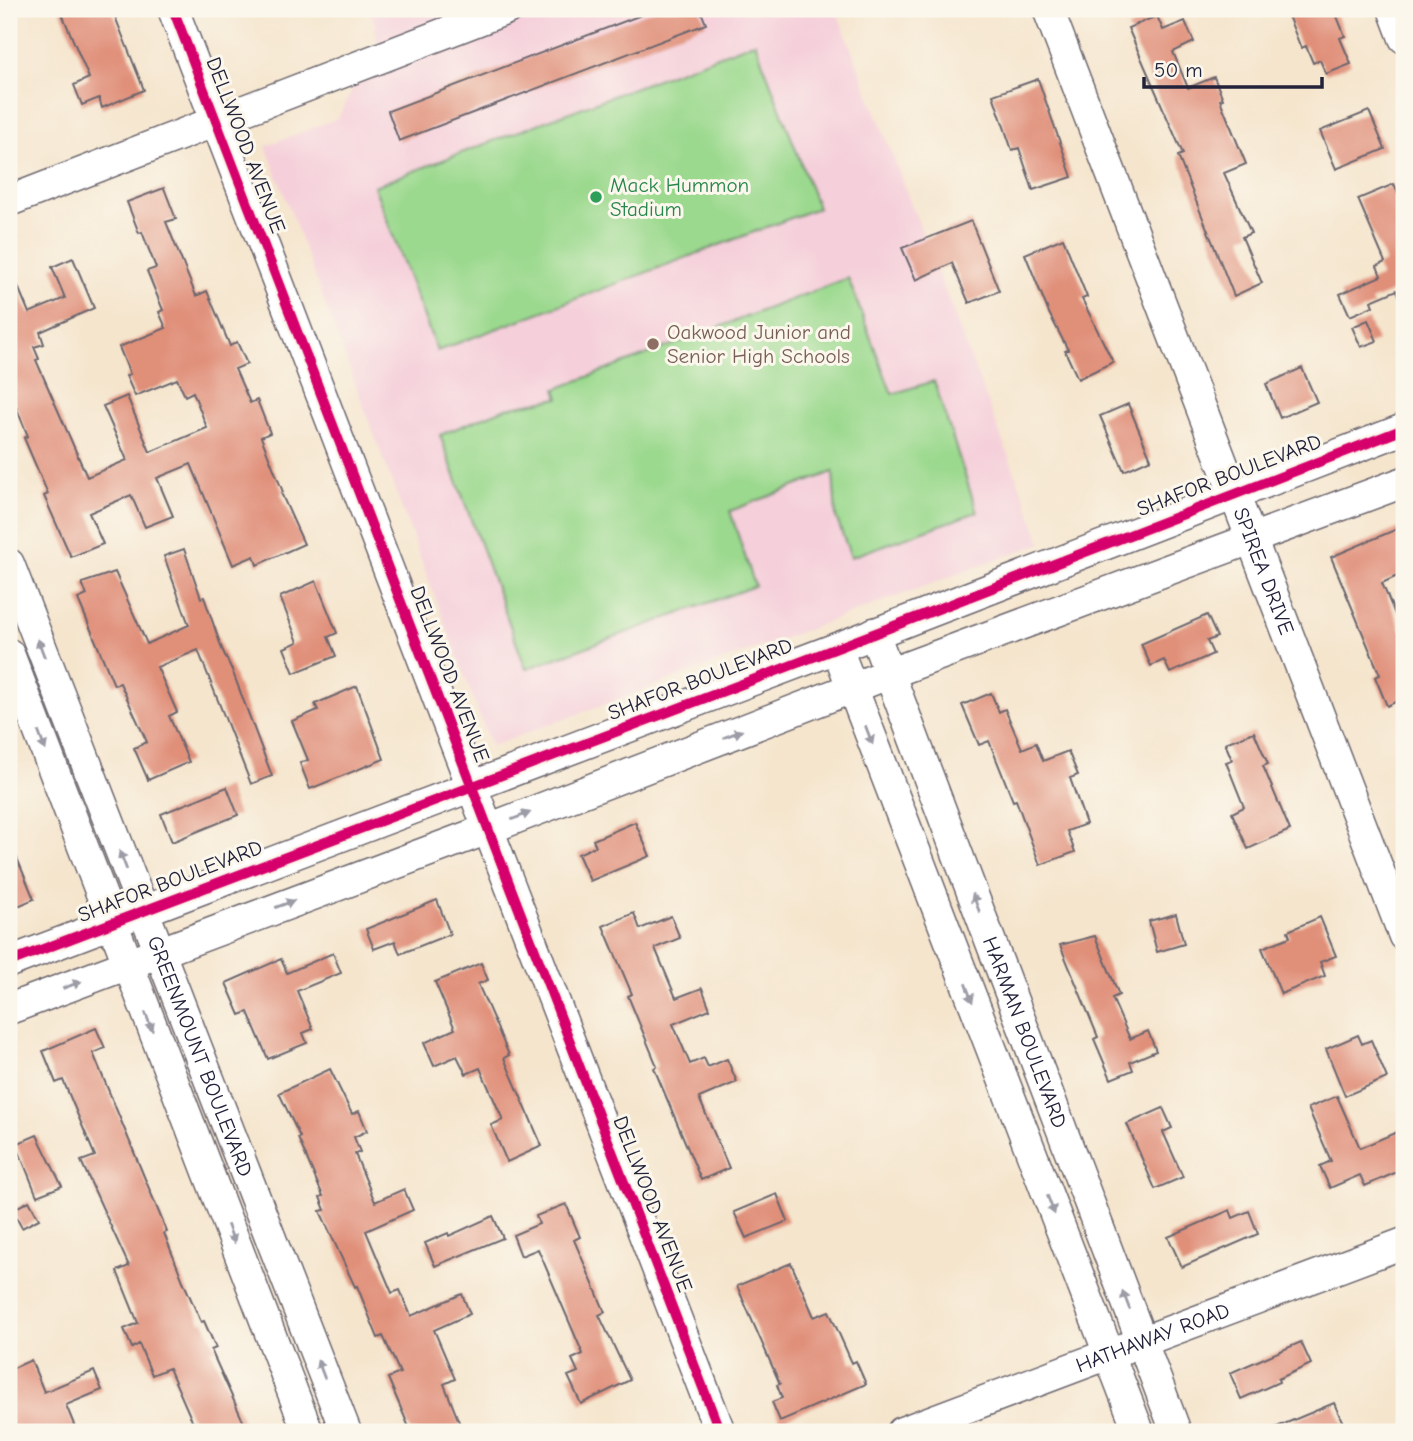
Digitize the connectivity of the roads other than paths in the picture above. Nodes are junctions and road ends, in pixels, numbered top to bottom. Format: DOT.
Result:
graph roads {
  1 [pos="173,9"];
  2 [pos="507,9"];
  3 [pos="1048,9"];
  4 [pos="1393,9"];
  5 [pos="1404,38"];
  6 [pos="216,121"];
  7 [pos="9,201"];
  8 [pos="1404,429"];
  9 [pos="1404,482"];
  10 [pos="1236,493"];
  11 [pos="1253,539"];
  12 [pos="9,564"];
  13 [pos="874,633"];
  14 [pos="837,648"];
  15 [pos="9,654"];
  16 [pos="888,674"];
  17 [pos="851,688"];
  18 [pos="473,787"];
  19 [pos="488,829"];
  20 [pos="143,912"];
  21 [pos="112,923"];
  22 [pos="1404,936"];
  23 [pos="160,951"];
  24 [pos="9,962"];
  25 [pos="126,964"];
  26 [pos="9,1009"];
  27 [pos="1404,1243"];
  28 [pos="1142,1342"];
  29 [pos="1109,1354"];
  30 [pos="308,1432"];
  31 [pos="345,1432"];
  32 [pos="720,1432"];
  33 [pos="902,1432"];
  34 [pos="1139,1432"];
  35 [pos="1176,1432"];
  1 -- 6 [label="street, DELLWOOD AVENUE"];
  2 -- 6 [label="street"];
  3 -- 10 [label="street, SPIREA DRIVE"];
  4 -- 5 [label="street"];
  6 -- 7 [label="street"];
  6 -- 18 [label="street, DELLWOOD AVENUE"];
  8 -- 10 [label="street, SHAFOR BOULEVARD"];
  9 -- 11 [label="street"];
  10 -- 11 [label="street, SPIREA DRIVE"];
  10 -- 13 [label="street, SHAFOR BOULEVARD"];
  11 -- 16 [label="street"];
  11 -- 22 [label="street, SPIREA DRIVE"];
  20 -- 12 [label="street, GREENMOUNT BOULEVARD, one-way"];
  13 -- 14 [label="street, SHAFOR BOULEVARD"];
  13 -- 16 [label="street, HARMAN BOULEVARD"];
  14 -- 17 [label="street, HARMAN BOULEVARD"];
  14 -- 18 [label="street, SHAFOR BOULEVARD"];
  15 -- 21 [label="street, GREENMOUNT BOULEVARD, one-way"];
  16 -- 17 [label="street"];
  28 -- 16 [label="street, HARMAN BOULEVARD, one-way"];
  19 -- 17 [label="street, one-way"];
  17 -- 29 [label="street, HARMAN BOULEVARD, one-way"];
  18 -- 19 [label="street, DELLWOOD AVENUE"];
  18 -- 20 [label="street, SHAFOR BOULEVARD"];
  23 -- 19 [label="street, one-way"];
  19 -- 32 [label="street, DELLWOOD AVENUE"];
  20 -- 21 [label="street, SHAFOR BOULEVARD"];
  20 -- 23 [label="street, GREENMOUNT BOULEVARD"];
  21 -- 24 [label="street, SHAFOR BOULEVARD"];
  21 -- 25 [label="street, GREENMOUNT BOULEVARD"];
  23 -- 25 [label="street"];
  31 -- 23 [label="street, GREENMOUNT BOULEVARD, one-way"];
  26 -- 25 [label="street, one-way"];
  25 -- 30 [label="street, GREENMOUNT BOULEVARD, one-way"];
  27 -- 28 [label="street, HATHAWAY ROAD"];
  28 -- 29 [label="street, HATHAWAY ROAD"];
  28 -- 35 [label="street, HARMAN BOULEVARD"];
  29 -- 33 [label="street, HATHAWAY ROAD"];
  29 -- 34 [label="street, HARMAN BOULEVARD"];
}
